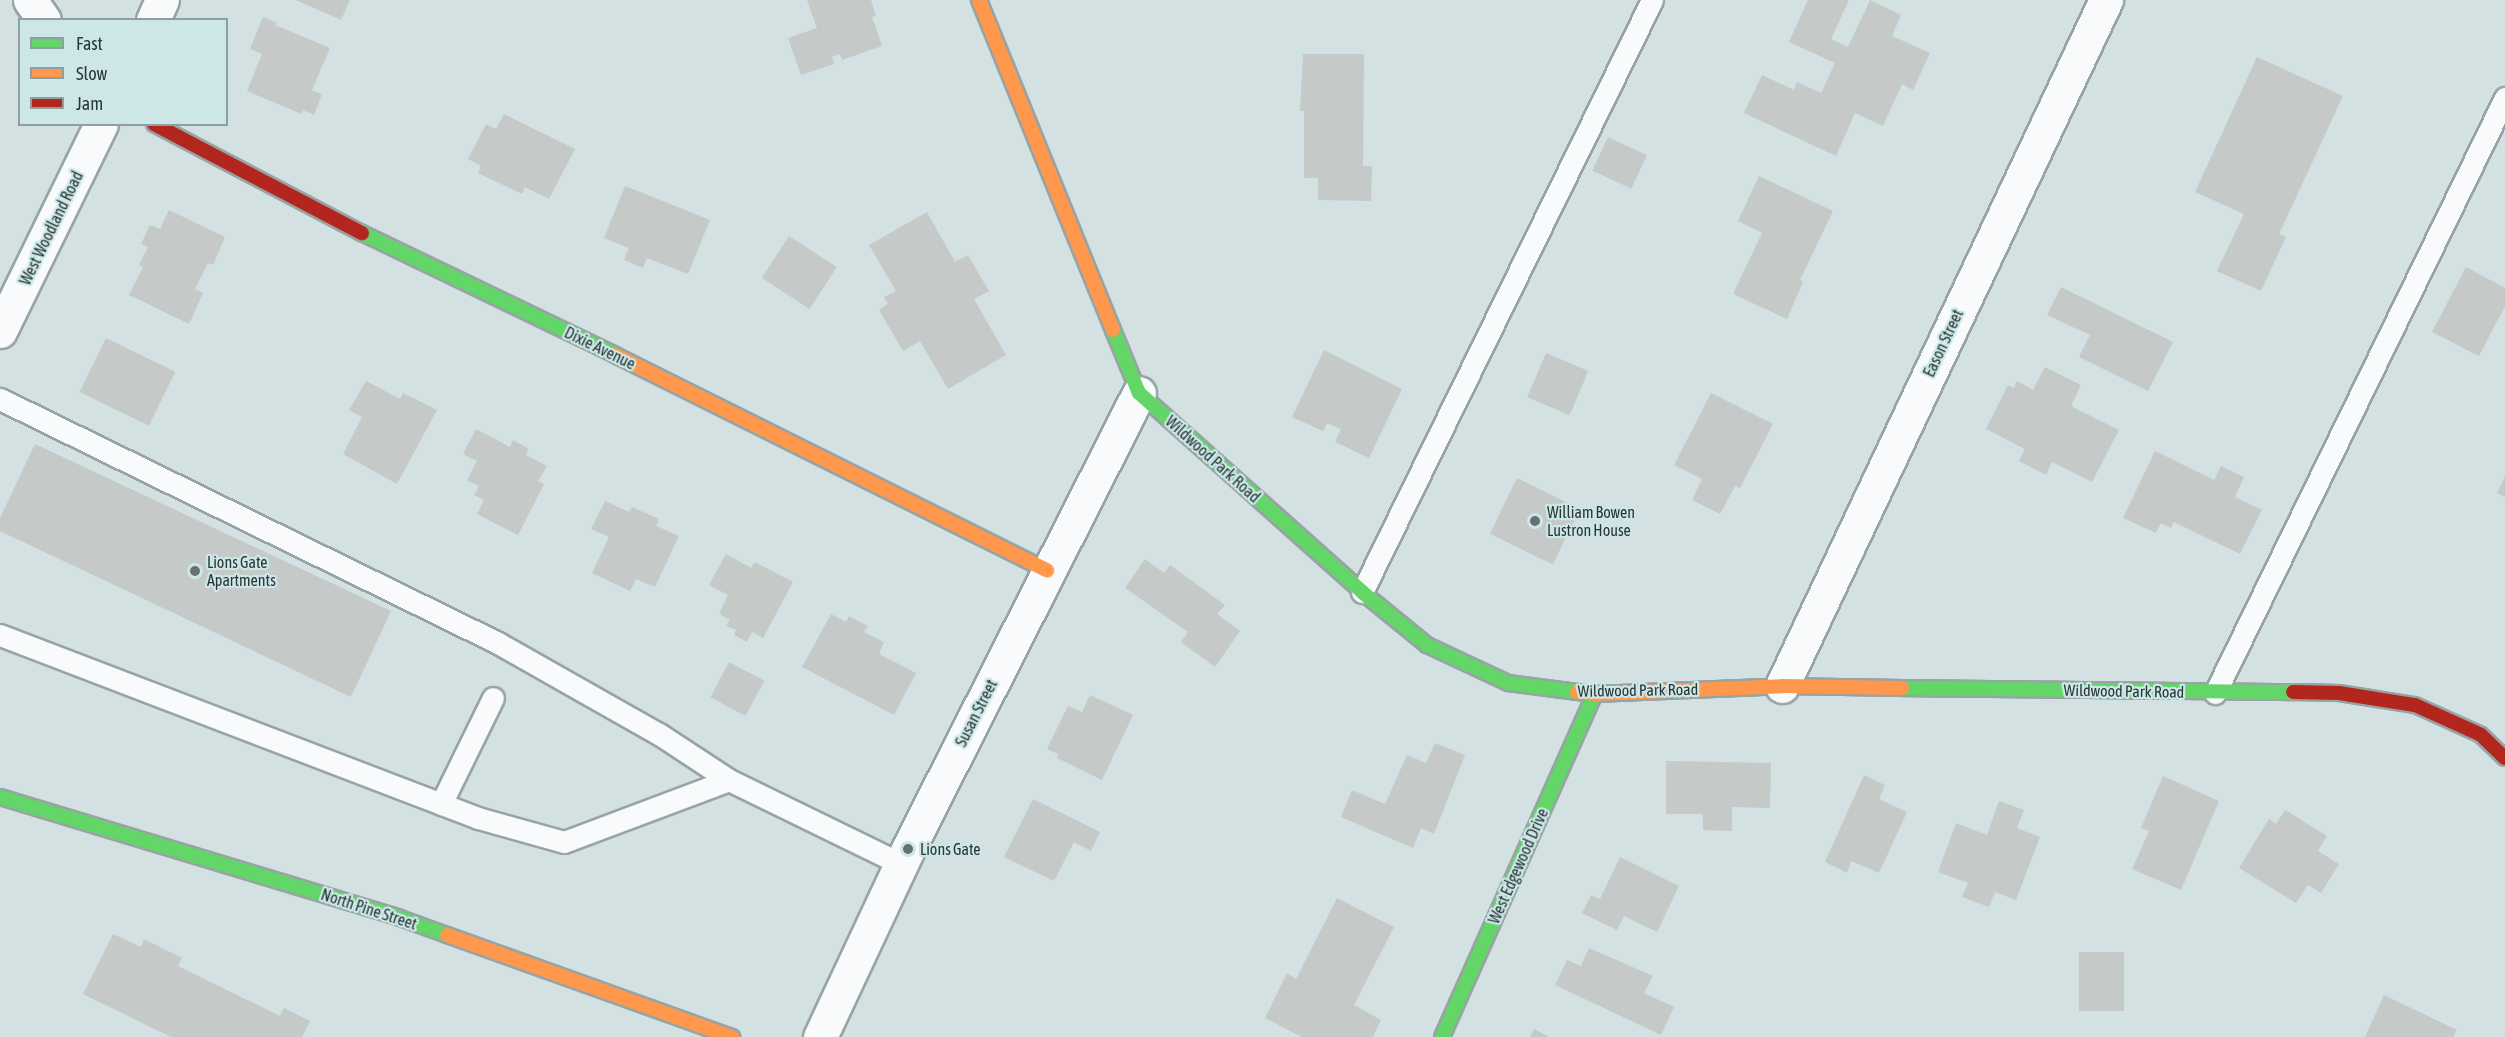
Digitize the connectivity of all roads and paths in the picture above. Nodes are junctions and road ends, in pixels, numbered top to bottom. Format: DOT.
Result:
graph roads {
  1 [pos="30,0"];
  2 [pos="162,0"];
  3 [pos="979,0"];
  4 [pos="1652,0"];
  5 [pos="2106,0"];
  6 [pos="43,18"];
  7 [pos="154,18"];
  8 [pos="2505,98"];
  9 [pos="100,126"];
  10 [pos="158,126"];
  11 [pos="0,331"];
  12 [pos="1139,393"];
  13 [pos="0,399"];
  14 [pos="1047,570"];
  15 [pos="1362,592"];
  16 [pos="0,634"];
  17 [pos="1782,686"];
  18 [pos="2215,693"];
  19 [pos="1595,694"];
  20 [pos="492,698"];
  21 [pos="2505,758"];
  22 [pos="729,780"];
  23 [pos="0,796"];
  24 [pos="441,804"];
  25 [pos="901,864"];
  26 [pos="732,1037"];
  27 [pos="820,1037"];
  28 [pos="1442,1037"];
  1 -- 6 [label="street"];
  2 -- 7 [label="street"];
  3 -- 12 [label="street, Wildwood Park Road"];
  4 -- 15 [label="lane"];
  5 -- 17 [label="street, Eason Street"];
  8 -- 18 [label="lane"];
  9 -- 11 [label="street, West Woodland Road"];
  10 -- 14 [label="street, Dixie Avenue"];
  12 -- 14 [label="street, Susan Street"];
  12 -- 15 [label="street, Wildwood Park Road"];
  13 -- 22 [label="lane"];
  14 -- 25 [label="street, Susan Street"];
  15 -- 19 [label="street, Wildwood Park Road"];
  16 -- 24 [label="lane"];
  17 -- 18 [label="street, Wildwood Park Road"];
  17 -- 19 [label="street, Wildwood Park Road"];
  18 -- 21 [label="street, Wildwood Park Road"];
  19 -- 28 [label="street, West Edgewood Drive"];
  20 -- 24 [label="lane"];
  22 -- 24 [label="lane"];
  22 -- 25 [label="lane"];
  23 -- 26 [label="street, North Pine Street"];
  25 -- 27 [label="street, Susan Street"];
}
